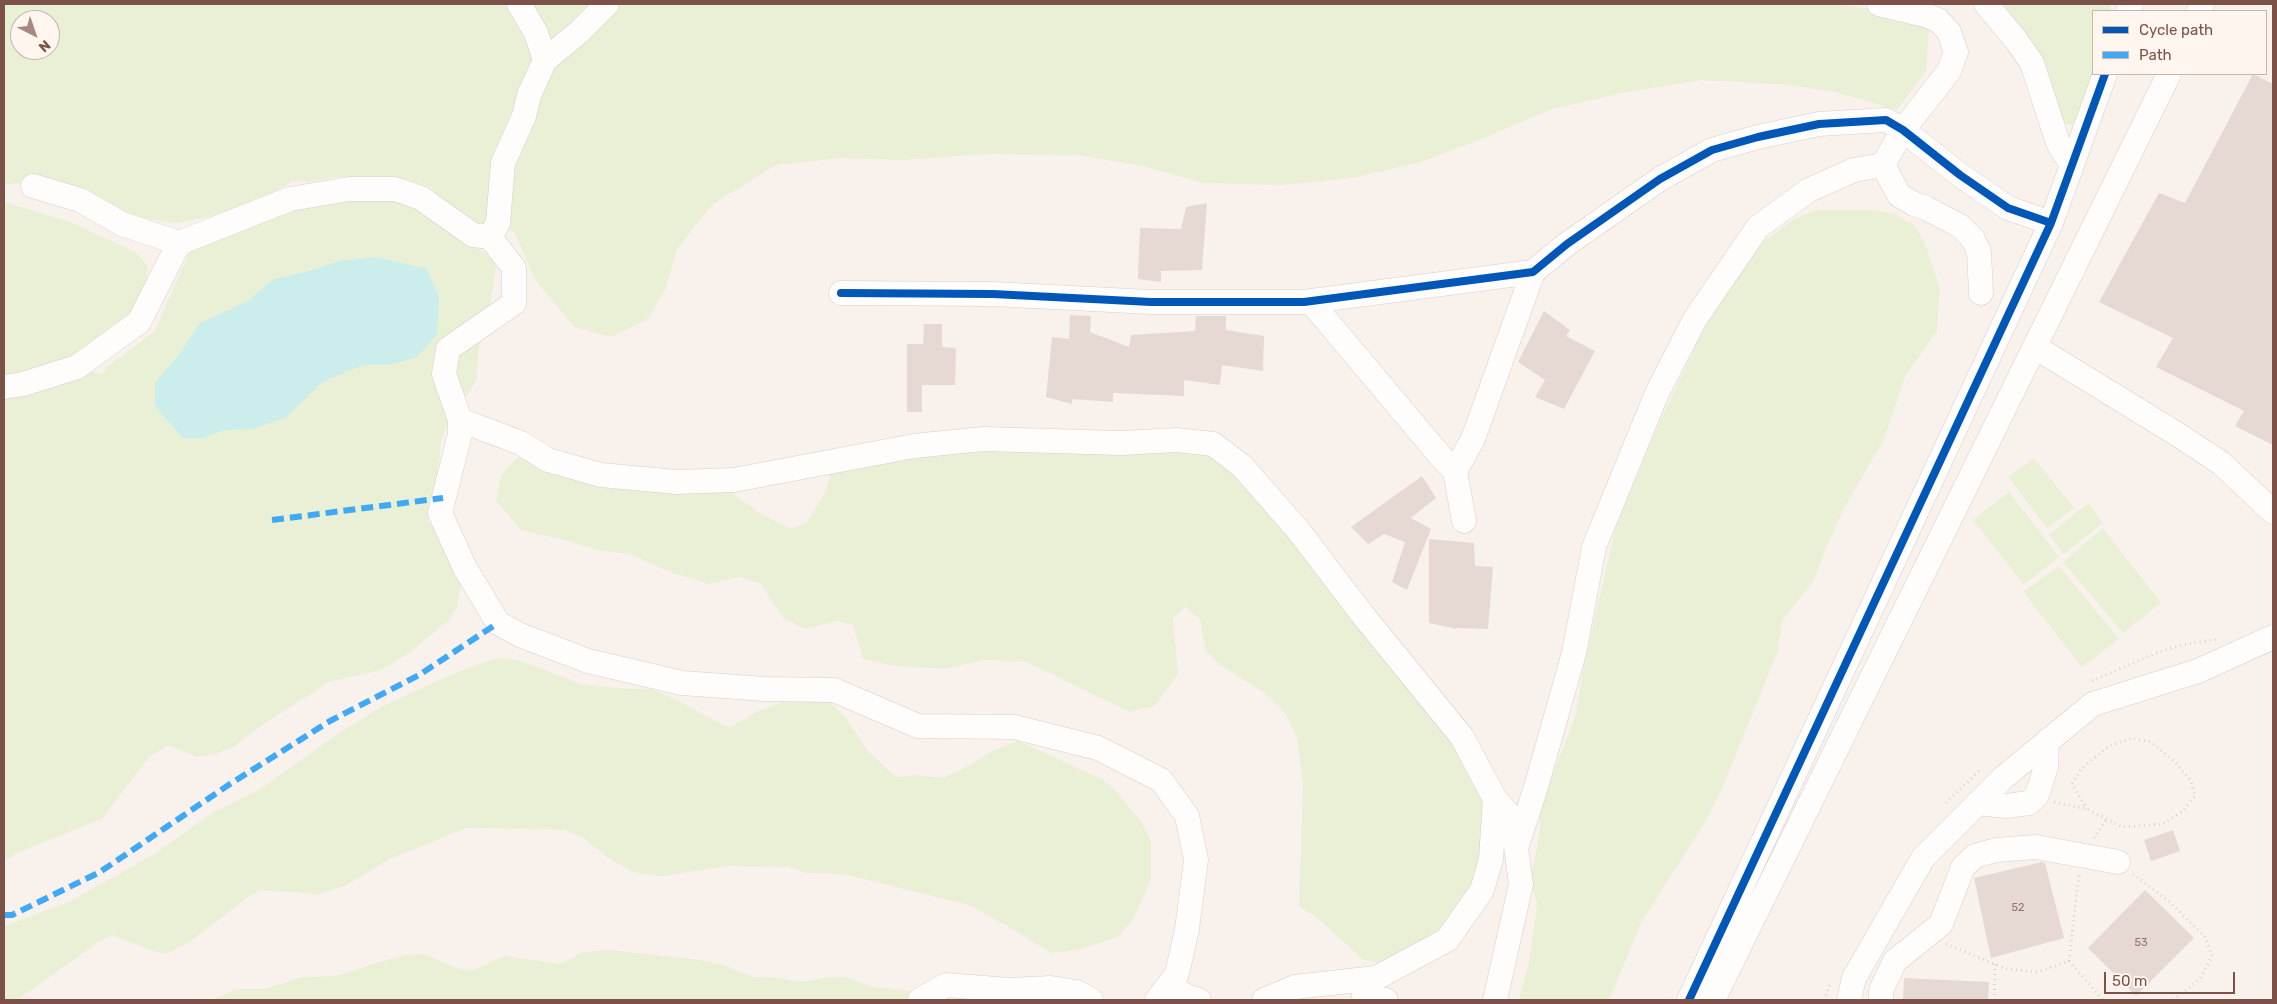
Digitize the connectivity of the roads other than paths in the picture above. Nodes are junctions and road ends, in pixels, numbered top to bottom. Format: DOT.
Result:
graph roads {
  1 [pos="520,4"];
  2 [pos="607,4"];
  3 [pos="1879,4"];
  4 [pos="1986,4"];
  5 [pos="545,60"];
  6 [pos="2105,75"];
  7 [pos="2169,75"];
  8 [pos="1903,130"];
  9 [pos="2072,164"];
  10 [pos="1883,165"];
  11 [pos="33,186"];
  12 [pos="2051,223"];
  13 [pos="490,237"];
  14 [pos="179,243"];
  15 [pos="1534,272"];
  16 [pos="841,293"];
  17 [pos="1981,293"];
  18 [pos="1311,302"];
  19 [pos="2035,347"];
  20 [pos="4,387"];
  21 [pos="460,420"];
  22 [pos="1455,471"];
  23 [pos="2273,512"];
  24 [pos="1464,521"];
  25 [pos="2273,636"];
  26 [pos="2047,741"];
  27 [pos="1495,799"];
  28 [pos="1978,803"];
  29 [pos="1516,849"];
  30 [pos="2118,862"];
  31 [pos="1164,992"];
  32 [pos="920,1000"];
  33 [pos="1091,1000"];
  34 [pos="1199,1000"];
  35 [pos="1264,1000"];
  36 [pos="1496,1000"];
  37 [pos="1689,1000"];
  38 [pos="1713,1000"];
  39 [pos="1849,1000"];
  40 [pos="1881,1000"];
  1 -- 5 [label="street"];
  2 -- 5 [label="street"];
  3 -- 8 [label="street"];
  4 -- 9 [label="street"];
  5 -- 13 [label="street"];
  6 -- 9 [label="street"];
  7 -- 19 [label="street"];
  8 -- 10 [label="street"];
  8 -- 12 [label="street"];
  8 -- 15 [label="street"];
  9 -- 12 [label="street"];
  10 -- 17 [label="street"];
  10 -- 29 [label="street"];
  11 -- 14 [label="street"];
  12 -- 37 [label="street"];
  13 -- 14 [label="street"];
  13 -- 21 [label="street"];
  14 -- 20 [label="street"];
  15 -- 18 [label="street"];
  15 -- 22 [label="street"];
  16 -- 18 [label="street"];
  18 -- 22 [label="street"];
  19 -- 23 [label="street"];
  19 -- 38 [label="street"];
  21 -- 27 [label="street"];
  21 -- 31 [label="street"];
  22 -- 24 [label="street"];
  25 -- 26 [label="street"];
  26 -- 28 [label="street"];
  26 -- 28 [label="street"];
  27 -- 29 [label="street"];
  27 -- 35 [label="street"];
  28 -- 39 [label="street"];
  29 -- 36 [label="street"];
  30 -- 40 [label="street"];
  31 -- 34 [label="street"];
  32 -- 33 [label="street"];
}
